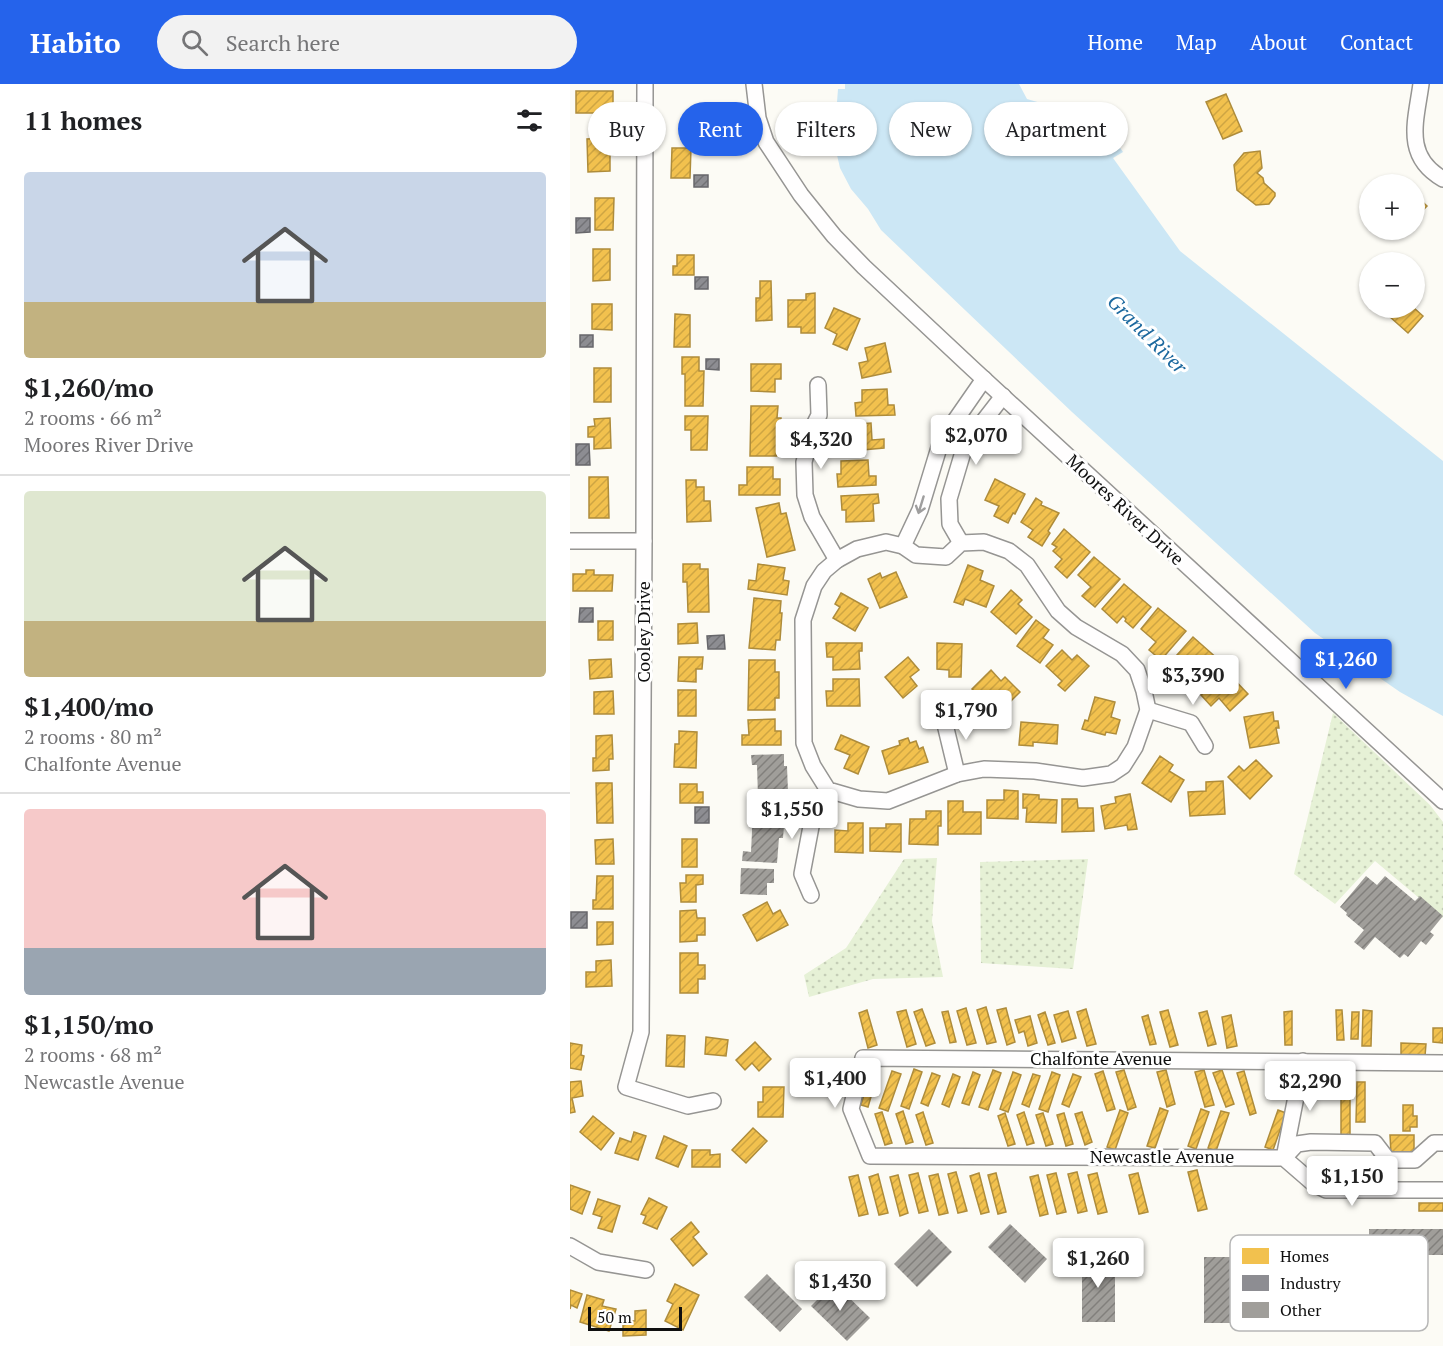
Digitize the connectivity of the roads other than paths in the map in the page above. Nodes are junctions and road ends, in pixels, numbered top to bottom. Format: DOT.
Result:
graph roads {
  1 [pos="645,84"];
  2 [pos="754,84"];
  3 [pos="1421,84"];
  4 [pos="1443,179"];
  5 [pos="984,379"];
  6 [pos="818,384"];
  7 [pos="1003,396"];
  8 [pos="570,541"];
  9 [pos="644,541"];
  10 [pos="961,543"];
  11 [pos="903,546"];
  12 [pos="837,560"];
  13 [pos="1148,710"];
  14 [pos="943,716"];
  15 [pos="1205,746"];
  16 [pos="957,774"];
  17 [pos="828,790"];
  18 [pos="1443,801"];
  19 [pos="811,895"];
  20 [pos="1303,1061"];
  21 [pos="1443,1063"];
  22 [pos="713,1101"];
  23 [pos="1443,1143"];
  24 [pos="870,1156"];
  25 [pos="1284,1158"];
  26 [pos="1443,1190"];
  27 [pos="570,1246"];
  28 [pos="646,1270"];
  1 -- 9 [label="street, Cooley Drive"];
  2 -- 5 [label="street, Moores River Drive"];
  3 -- 4 [label="street"];
  5 -- 7 [label="street, Moores River Drive"];
  5 -- 11 [label="street, one-way"];
  6 -- 12 [label="street"];
  7 -- 10 [label="street"];
  7 -- 18 [label="street, Moores River Drive"];
  8 -- 9 [label="street"];
  9 -- 22 [label="street, Cooley Drive"];
  10 -- 11 [label="street"];
  10 -- 13 [label="street"];
  11 -- 12 [label="street"];
  12 -- 17 [label="street"];
  13 -- 15 [label="street"];
  13 -- 16 [label="street"];
  14 -- 16 [label="street"];
  16 -- 17 [label="street"];
  17 -- 19 [label="street"];
  20 -- 21 [label="street, Chalfonte Avenue"];
  20 -- 24 [label="street, Chalfonte Avenue"];
  20 -- 25 [label="street"];
  23 -- 25 [label="street"];
  24 -- 25 [label="street, Newcastle Avenue"];
  25 -- 26 [label="street"];
  27 -- 28 [label="street"];
}
